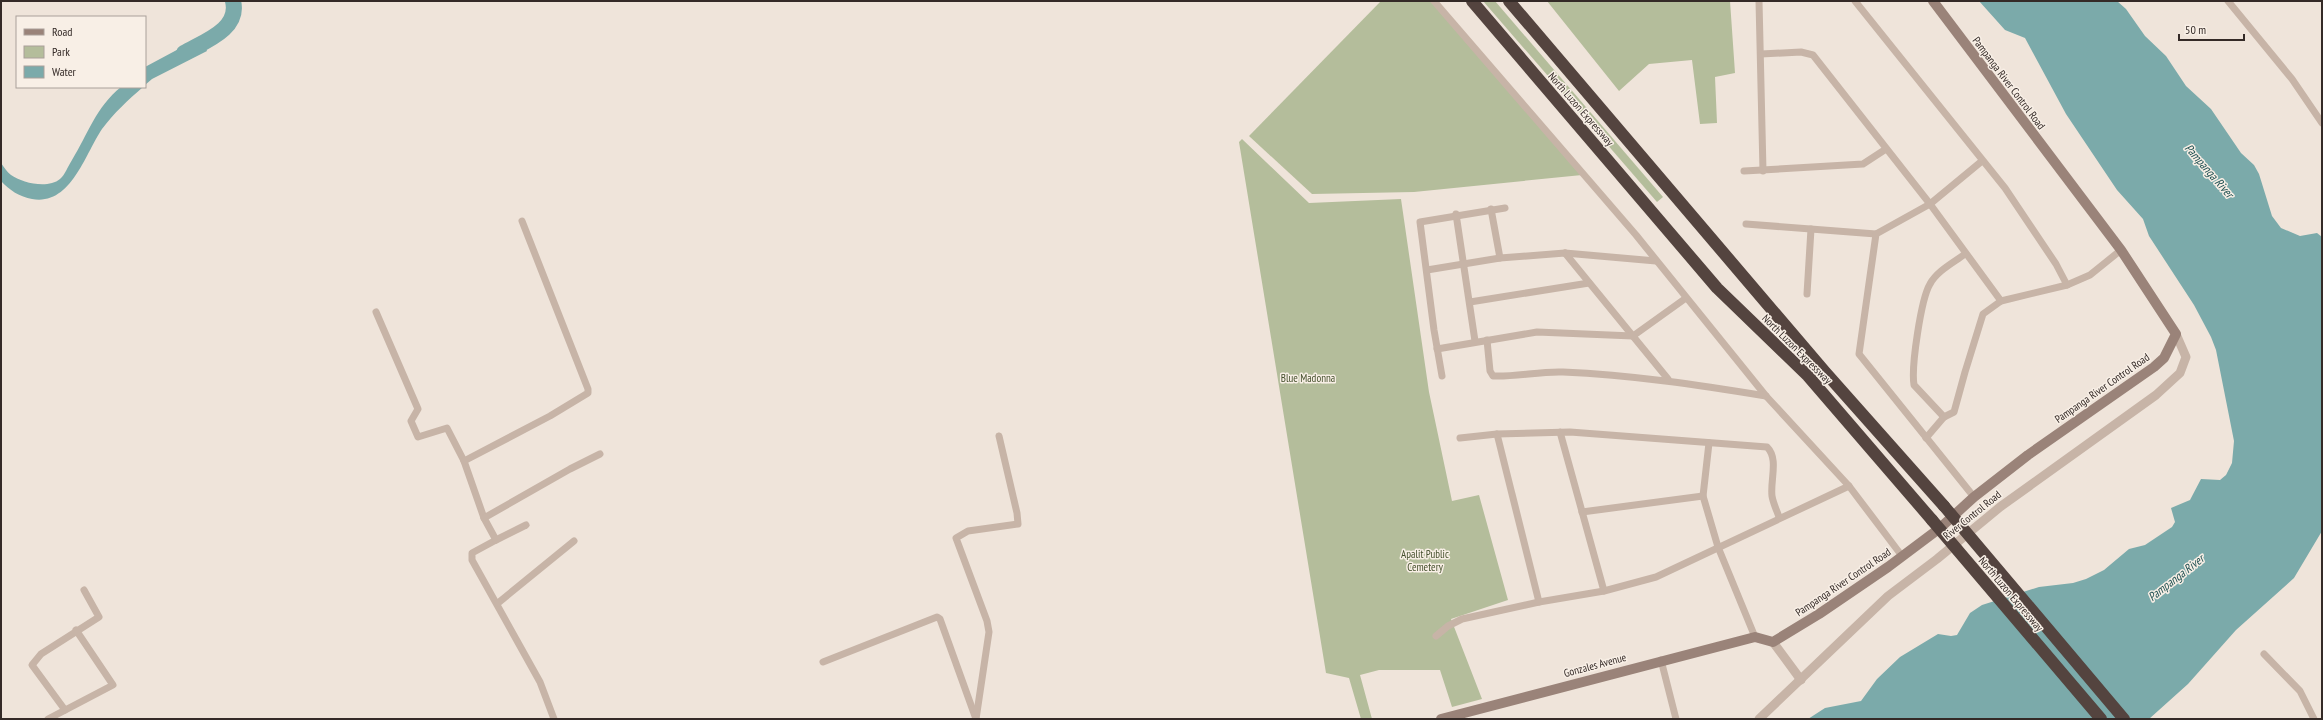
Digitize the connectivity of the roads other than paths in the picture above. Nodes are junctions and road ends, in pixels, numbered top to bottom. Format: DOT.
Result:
graph roads {
  1 [pos="1434,1"];
  2 [pos="1472,1"];
  3 [pos="1509,1"];
  4 [pos="1759,1"];
  5 [pos="1855,1"];
  6 [pos="1934,1"];
  7 [pos="2228,1"];
  8 [pos="1761,54"];
  9 [pos="2322,123"];
  10 [pos="1886,149"];
  11 [pos="1982,161"];
  12 [pos="1744,171"];
  13 [pos="1763,171"];
  14 [pos="1930,204"];
  15 [pos="1505,208"];
  16 [pos="1491,210"];
  17 [pos="1456,214"];
  18 [pos="522,221"];
  19 [pos="1746,224"];
  20 [pos="1812,228"];
  21 [pos="1876,234"];
  22 [pos="2121,250"];
  23 [pos="1565,253"];
  24 [pos="1965,254"];
  25 [pos="1500,258"];
  26 [pos="1656,261"];
  27 [pos="1464,264"];
  28 [pos="1427,270"];
  29 [pos="1589,283"];
  30 [pos="2067,286"];
  31 [pos="1807,294"];
  32 [pos="1686,298"];
  33 [pos="2001,301"];
  34 [pos="1470,302"];
  35 [pos="376,312"];
  36 [pos="2176,334"];
  37 [pos="1633,336"];
  38 [pos="1487,340"];
  39 [pos="1475,341"];
  40 [pos="1437,349"];
  41 [pos="1442,376"];
  42 [pos="1668,380"];
  43 [pos="1766,396"];
  44 [pos="1944,417"];
  45 [pos="1560,432"];
  46 [pos="1497,434"];
  47 [pos="999,436"];
  48 [pos="1460,438"];
  49 [pos="1926,438"];
  50 [pos="1709,443"];
  51 [pos="600,454"];
  52 [pos="464,460"];
  53 [pos="1850,486"];
  54 [pos="1703,496"];
  55 [pos="1974,497"];
  56 [pos="1582,512"];
  57 [pos="484,518"];
  58 [pos="1780,518"];
  59 [pos="526,525"];
  60 [pos="496,540"];
  61 [pos="574,541"];
  62 [pos="1718,547"];
  63 [pos="1902,556"];
  64 [pos="84,590"];
  65 [pos="1604,591"];
  66 [pos="1539,602"];
  67 [pos="498,603"];
  68 [pos="76,630"];
  69 [pos="1436,636"];
  70 [pos="1755,637"];
  71 [pos="1773,642"];
  72 [pos="2264,654"];
  73 [pos="1661,660"];
  74 [pos="823,662"];
  75 [pos="1801,680"];
  76 [pos="65,710"];
  77 [pos="48,719"];
  78 [pos="554,719"];
  79 [pos="976,719"];
  80 [pos="1441,719"];
  81 [pos="1676,719"];
  82 [pos="1759,719"];
  83 [pos="2101,719"];
  84 [pos="2124,719"];
  85 [pos="2314,719"];
  1 -- 26 [label="street"];
  2 -- 83 [label="highway, North Luzon Expressway, bridge"];
  3 -- 84 [label="highway, North Luzon Expressway, bridge"];
  4 -- 8 [label="street"];
  5 -- 11 [label="street"];
  6 -- 22 [label="main road, Pampanga River Control Road"];
  7 -- 9 [label="street"];
  8 -- 10 [label="street"];
  8 -- 13 [label="street"];
  10 -- 13 [label="street"];
  10 -- 14 [label="street"];
  11 -- 14 [label="street"];
  11 -- 30 [label="street"];
  12 -- 13 [label="street"];
  14 -- 21 [label="street"];
  14 -- 24 [label="street"];
  15 -- 16 [label="street"];
  16 -- 17 [label="street"];
  16 -- 25 [label="street"];
  17 -- 27 [label="street"];
  17 -- 28 [label="street"];
  18 -- 52 [label="street"];
  19 -- 20 [label="street"];
  20 -- 21 [label="street"];
  20 -- 31 [label="street"];
  21 -- 49 [label="street"];
  22 -- 30 [label="street"];
  22 -- 36 [label="main road, Pampanga River Control Road"];
  23 -- 25 [label="street"];
  23 -- 26 [label="street"];
  23 -- 29 [label="street"];
  24 -- 33 [label="street"];
  24 -- 44 [label="street"];
  25 -- 27 [label="street"];
  26 -- 32 [label="street"];
  27 -- 28 [label="street"];
  27 -- 34 [label="street"];
  28 -- 40 [label="street"];
  29 -- 34 [label="street"];
  29 -- 37 [label="street"];
  30 -- 33 [label="street"];
  32 -- 37 [label="street"];
  32 -- 43 [label="street"];
  33 -- 44 [label="street"];
  34 -- 39 [label="street"];
  35 -- 52 [label="street"];
  36 -- 55 [label="main road, Pampanga River Control Road"];
  36 -- 75 [label="street, River Control Road"];
  37 -- 38 [label="street"];
  37 -- 42 [label="street"];
  38 -- 39 [label="street"];
  38 -- 42 [label="street"];
  39 -- 40 [label="street"];
  40 -- 41 [label="street"];
  42 -- 43 [label="street"];
  43 -- 53 [label="street"];
  44 -- 49 [label="street"];
  45 -- 46 [label="street"];
  45 -- 50 [label="street"];
  45 -- 56 [label="street"];
  46 -- 48 [label="street"];
  46 -- 66 [label="street"];
  47 -- 79 [label="street"];
  49 -- 55 [label="street"];
  50 -- 54 [label="street"];
  50 -- 58 [label="street"];
  51 -- 57 [label="street"];
  52 -- 57 [label="street"];
  53 -- 58 [label="street"];
  53 -- 63 [label="street"];
  54 -- 56 [label="street"];
  54 -- 62 [label="street"];
  55 -- 63 [label="main road, Pampanga River Control Road"];
  56 -- 65 [label="street"];
  57 -- 60 [label="street"];
  58 -- 62 [label="street"];
  59 -- 60 [label="street"];
  60 -- 67 [label="street"];
  61 -- 67 [label="street"];
  62 -- 65 [label="street"];
  62 -- 70 [label="street"];
  63 -- 71 [label="main road, Pampanga River Control Road"];
  64 -- 68 [label="street"];
  65 -- 66 [label="street"];
  66 -- 69 [label="street"];
  67 -- 78 [label="street"];
  68 -- 76 [label="street"];
  68 -- 76 [label="street"];
  70 -- 71 [label="main road"];
  70 -- 73 [label="main road, Gonzales Avenue"];
  71 -- 75 [label="street"];
  72 -- 85 [label="street"];
  73 -- 80 [label="main road, Gonzales Avenue"];
  73 -- 81 [label="street"];
  74 -- 79 [label="street"];
  75 -- 82 [label="street, River Control Road"];
  76 -- 77 [label="street"];
}
